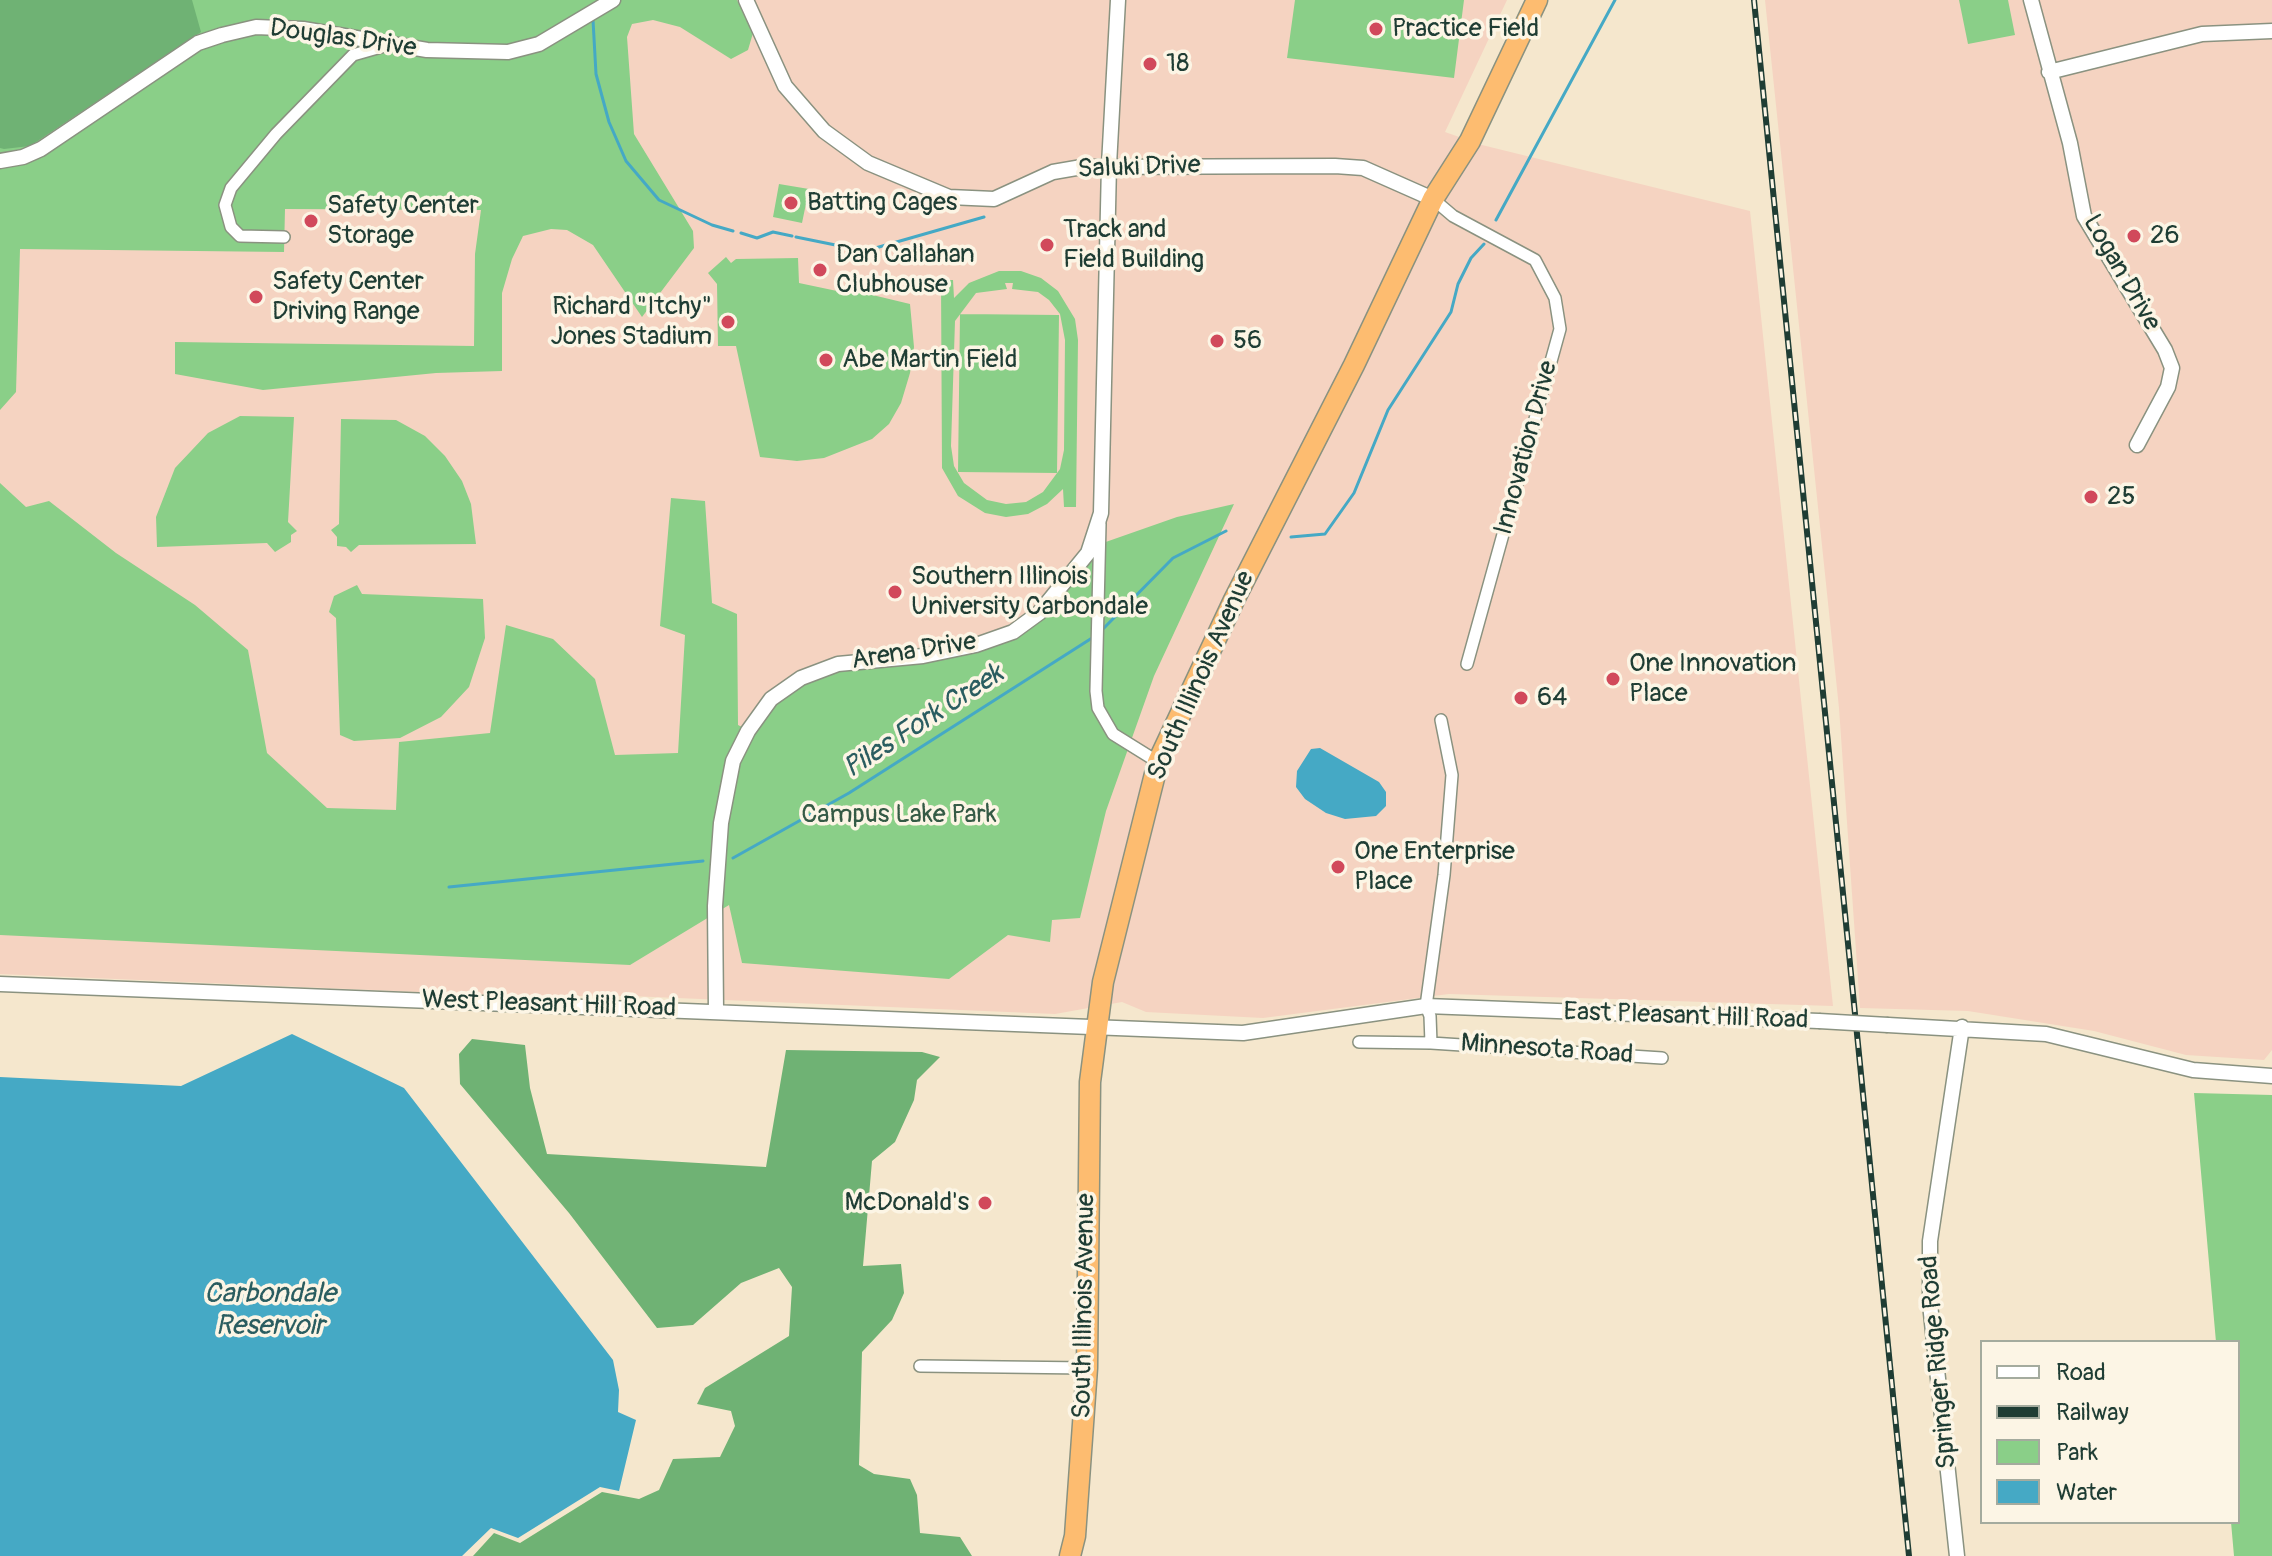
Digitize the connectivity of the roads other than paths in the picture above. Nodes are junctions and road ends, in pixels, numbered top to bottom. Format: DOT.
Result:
graph roads {
  1 [pos="613,0"];
  2 [pos="746,0"];
  3 [pos="1118,0"];
  4 [pos="1537,0"];
  5 [pos="2031,0"];
  6 [pos="2272,31"];
  7 [pos="388,45"];
  8 [pos="2049,72"];
  9 [pos="0,161"];
  10 [pos="1109,165"];
  11 [pos="1433,199"];
  12 [pos="284,237"];
  13 [pos="2137,445"];
  14 [pos="1101,513"];
  15 [pos="1467,664"];
  16 [pos="1441,720"];
  17 [pos="1158,762"];
  18 [pos="0,984"];
  19 [pos="1426,1006"];
  20 [pos="716,1011"];
  21 [pos="1962,1027"];
  22 [pos="1098,1028"];
  23 [pos="1359,1042"];
  24 [pos="1431,1043"];
  25 [pos="1662,1058"];
  26 [pos="2272,1076"];
  27 [pos="920,1366"];
  28 [pos="1087,1368"];
  29 [pos="1070,1556"];
  30 [pos="1957,1556"];
  1 -- 7 [label="street, Douglas Drive"];
  2 -- 10 [label="street, Saluki Drive"];
  3 -- 10 [label="street, Arena Drive"];
  4 -- 11 [label="highway, South Illinois Avenue"];
  5 -- 8 [label="street, Logan Drive"];
  6 -- 8 [label="street"];
  7 -- 9 [label="street, Douglas Drive"];
  7 -- 12 [label="street"];
  8 -- 13 [label="street, Logan Drive"];
  10 -- 11 [label="street, Saluki Drive"];
  10 -- 14 [label="street, Arena Drive"];
  11 -- 15 [label="street, Innovation Drive"];
  11 -- 17 [label="highway, South Illinois Avenue"];
  14 -- 17 [label="street"];
  14 -- 20 [label="street, Arena Drive"];
  16 -- 19 [label="street"];
  17 -- 22 [label="highway, South Illinois Avenue"];
  18 -- 20 [label="street, West Pleasant Hill Road"];
  19 -- 21 [label="street, East Pleasant Hill Road, bridge"];
  19 -- 22 [label="street, East Pleasant Hill Road"];
  19 -- 24 [label="street, Minnesota Road"];
  20 -- 22 [label="street, West Pleasant Hill Road"];
  21 -- 26 [label="street, East Pleasant Hill Road"];
  21 -- 30 [label="street, Springer Ridge Road"];
  22 -- 28 [label="highway, South Illinois Avenue"];
  23 -- 24 [label="street, Minnesota Road"];
  24 -- 25 [label="street, Minnesota Road"];
  27 -- 28 [label="street"];
  28 -- 29 [label="highway, South Illinois Avenue"];
}
